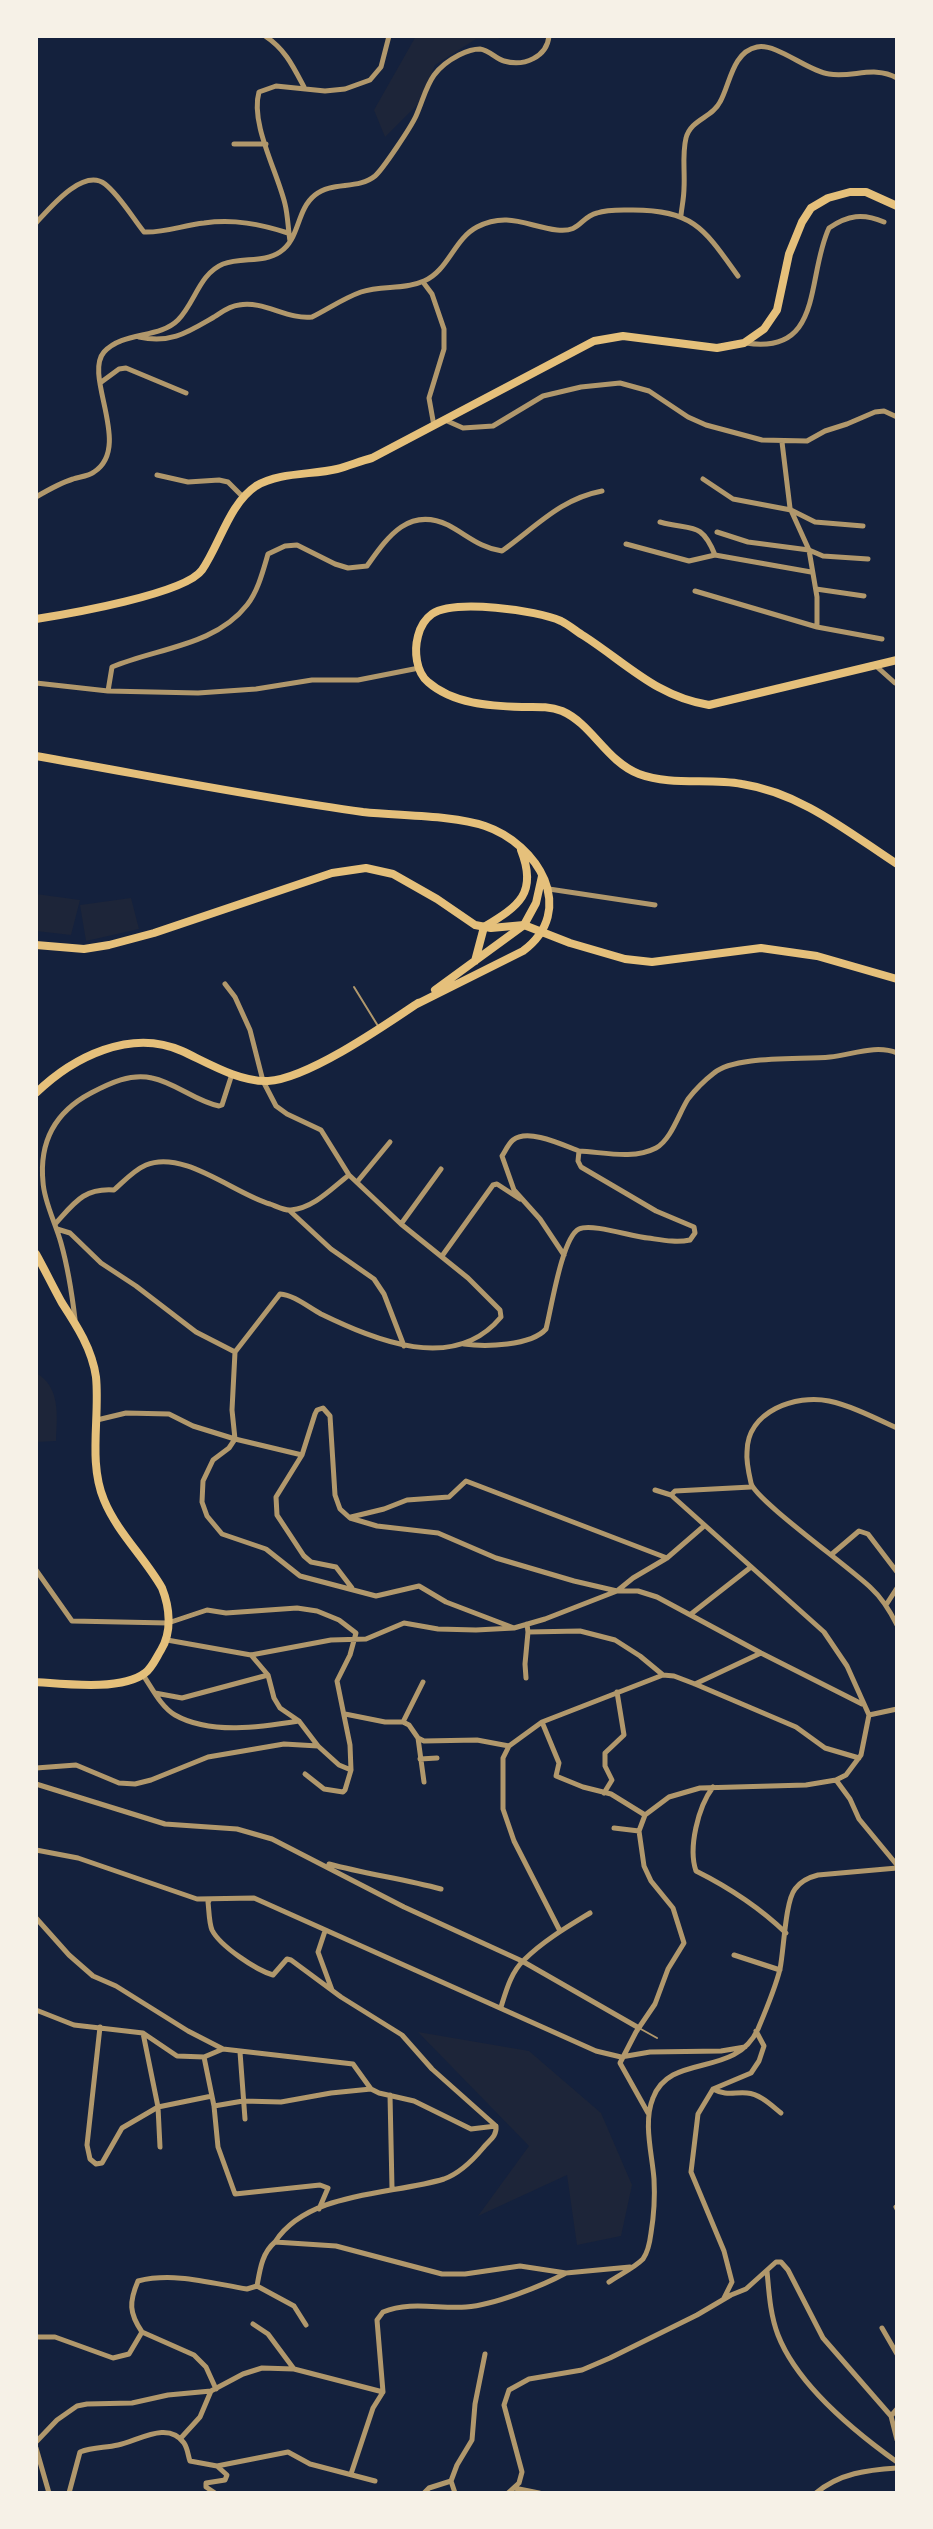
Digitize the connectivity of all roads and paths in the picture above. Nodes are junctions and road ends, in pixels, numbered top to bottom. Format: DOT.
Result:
graph roads {
  1 [pos="265,36"];
  2 [pos="389,36"];
  3 [pos="549,36"];
  4 [pos="897,78"];
  5 [pos="304,87"];
  6 [pos="234,144"];
  7 [pos="266,144"];
  8 [pos="897,206"];
  9 [pos="681,215"];
  10 [pos="884,222"];
  11 [pos="36,223"];
  12 [pos="288,233"];
  13 [pos="290,242"];
  14 [pos="738,276"];
  15 [pos="423,282"];
  16 [pos="137,336"];
  17 [pos="744,343"];
  18 [pos="100,383"];
  19 [pos="186,393"];
  20 [pos="897,417"];
  21 [pos="445,420"];
  22 [pos="434,426"];
  23 [pos="782,442"];
  24 [pos="157,475"];
  25 [pos="703,479"];
  26 [pos="602,490"];
  27 [pos="36,497"];
  28 [pos="243,497"];
  29 [pos="791,510"];
  30 [pos="660,522"];
  31 [pos="863,526"];
  32 [pos="717,532"];
  33 [pos="626,544"];
  34 [pos="808,550"];
  35 [pos="715,555"];
  36 [pos="868,559"];
  37 [pos="811,572"];
  38 [pos="816,589"];
  39 [pos="695,591"];
  40 [pos="864,596"];
  41 [pos="36,619"];
  42 [pos="818,627"];
  43 [pos="882,639"];
  44 [pos="897,660"];
  45 [pos="876,666"];
  46 [pos="418,668"];
  47 [pos="897,682"];
  48 [pos="36,683"];
  49 [pos="108,691"];
  50 [pos="36,756"];
  51 [pos="520,846"];
  52 [pos="897,864"];
  53 [pos="542,876"];
  54 [pos="549,889"];
  55 [pos="655,904"];
  56 [pos="524,925"];
  57 [pos="484,927"];
  58 [pos="541,932"];
  59 [pos="36,945"];
  60 [pos="474,962"];
  61 [pos="897,979"];
  62 [pos="225,984"];
  63 [pos="354,987"];
  64 [pos="415,1005"];
  65 [pos="379,1029"];
  66 [pos="897,1053"];
  67 [pos="232,1073"];
  68 [pos="263,1081"];
  69 [pos="36,1092"];
  70 [pos="390,1142"];
  71 [pos="579,1151"];
  72 [pos="441,1169"];
  73 [pos="349,1174"];
  74 [pos="357,1182"];
  75 [pos="524,1202"];
  76 [pos="290,1211"];
  77 [pos="56,1223"];
  78 [pos="401,1224"];
  79 [pos="57,1230"];
  80 [pos="36,1254"];
  81 [pos="564,1255"];
  82 [pos="442,1256"];
  83 [pos="75,1319"];
  84 [pos="461,1344"];
  85 [pos="404,1346"];
  86 [pos="235,1352"];
  87 [pos="97,1420"];
  88 [pos="897,1428"];
  89 [pos="235,1439"];
  90 [pos="302,1455"];
  91 [pos="751,1487"];
  92 [pos="655,1490"];
  93 [pos="671,1495"];
  94 [pos="350,1518"];
  95 [pos="704,1526"];
  96 [pos="832,1554"];
  97 [pos="667,1558"];
  98 [pos="751,1567"];
  99 [pos="36,1570"];
  100 [pos="897,1572"];
  101 [pos="352,1588"];
  102 [pos="897,1588"];
  103 [pos="617,1591"];
  104 [pos="886,1605"];
  105 [pos="691,1614"];
  106 [pos="896,1622"];
  107 [pos="168,1623"];
  108 [pos="527,1624"];
  109 [pos="514,1628"];
  110 [pos="528,1632"];
  111 [pos="356,1639"];
  112 [pos="167,1640"];
  113 [pos="761,1653"];
  114 [pos="251,1655"];
  115 [pos="143,1675"];
  116 [pos="268,1675"];
  117 [pos="663,1675"];
  118 [pos="526,1678"];
  119 [pos="36,1682"];
  120 [pos="423,1682"];
  121 [pos="695,1684"];
  122 [pos="617,1692"];
  123 [pos="155,1693"];
  124 [pos="862,1704"];
  125 [pos="897,1709"];
  126 [pos="345,1714"];
  127 [pos="869,1715"];
  128 [pos="299,1721"];
  129 [pos="404,1722"];
  130 [pos="542,1722"];
  131 [pos="418,1738"];
  132 [pos="318,1746"];
  133 [pos="509,1746"];
  134 [pos="437,1758"];
  135 [pos="859,1758"];
  136 [pos="420,1759"];
  137 [pos="36,1768"];
  138 [pos="351,1770"];
  139 [pos="305,1774"];
  140 [pos="836,1780"];
  141 [pos="424,1782"];
  142 [pos="36,1784"];
  143 [pos="713,1787"];
  144 [pos="604,1792"];
  145 [pos="645,1815"];
  146 [pos="614,1828"];
  147 [pos="639,1831"];
  148 [pos="36,1850"];
  149 [pos="319,1861"];
  150 [pos="897,1867"];
  151 [pos="441,1889"];
  152 [pos="209,1901"];
  153 [pos="590,1913"];
  154 [pos="36,1918"];
  155 [pos="325,1931"];
  156 [pos="560,1931"];
  157 [pos="786,1933"];
  158 [pos="734,1955"];
  159 [pos="522,1961"];
  160 [pos="780,1970"];
  161 [pos="332,1991"];
  162 [pos="501,2007"];
  163 [pos="37,2014"];
  164 [pos="100,2027"];
  165 [pos="639,2028"];
  166 [pos="756,2031"];
  167 [pos="143,2033"];
  168 [pos="657,2038"];
  169 [pos="745,2047"];
  170 [pos="223,2049"];
  171 [pos="240,2052"];
  172 [pos="204,2057"];
  173 [pos="621,2057"];
  174 [pos="371,2089"];
  175 [pos="713,2089"];
  176 [pos="390,2095"];
  177 [pos="212,2096"];
  178 [pos="243,2101"];
  179 [pos="214,2106"];
  180 [pos="158,2107"];
  181 [pos="648,2113"];
  182 [pos="780,2113"];
  183 [pos="245,2119"];
  184 [pos="496,2126"];
  185 [pos="160,2147"];
  186 [pos="392,2188"];
  187 [pos="319,2209"];
  188 [pos="275,2242"];
  189 [pos="632,2266"];
  190 [pos="767,2271"];
  191 [pos="566,2273"];
  192 [pos="609,2282"];
  193 [pos="257,2286"];
  194 [pos="723,2301"];
  195 [pos="253,2324"];
  196 [pos="306,2325"];
  197 [pos="882,2328"];
  198 [pos="142,2332"];
  199 [pos="36,2337"];
  200 [pos="485,2354"];
  201 [pos="897,2354"];
  202 [pos="294,2369"];
  203 [pos="214,2390"];
  204 [pos="382,2392"];
  205 [pos="897,2409"];
  206 [pos="891,2416"];
  207 [pos="180,2439"];
  208 [pos="897,2440"];
  209 [pos="36,2442"];
  210 [pos="36,2448"];
  211 [pos="897,2462"];
  212 [pos="217,2466"];
  213 [pos="897,2468"];
  214 [pos="351,2474"];
  215 [pos="375,2481"];
  216 [pos="450,2481"];
  217 [pos="514,2488"];
  218 [pos="49,2493"];
  219 [pos="69,2493"];
  220 [pos="214,2493"];
  221 [pos="424,2493"];
  222 [pos="455,2493"];
  223 [pos="508,2493"];
  224 [pos="539,2493"];
  225 [pos="816,2493"];
  1 -- 5 [label="street"];
  2 -- 5 [label="street"];
  3 -- 13 [label="street"];
  4 -- 9 [label="street"];
  5 -- 7 [label="street"];
  6 -- 7 [label="street"];
  7 -- 12 [label="street"];
  8 -- 17 [label="main road"];
  9 -- 14 [label="street"];
  9 -- 15 [label="street"];
  10 -- 17 [label="street"];
  11 -- 12 [label="street"];
  12 -- 13 [label="street"];
  13 -- 16 [label="street"];
  15 -- 16 [label="street"];
  15 -- 22 [label="street"];
  16 -- 18 [label="street"];
  17 -- 21 [label="main road"];
  18 -- 19 [label="street"];
  18 -- 27 [label="street"];
  20 -- 23 [label="street"];
  21 -- 22 [label="main road"];
  21 -- 23 [label="street"];
  22 -- 28 [label="main road"];
  23 -- 29 [label="street"];
  24 -- 28 [label="street"];
  25 -- 29 [label="street"];
  26 -- 49 [label="street"];
  28 -- 41 [label="main road"];
  29 -- 31 [label="street"];
  29 -- 34 [label="street"];
  30 -- 35 [label="street"];
  32 -- 34 [label="street"];
  33 -- 35 [label="street"];
  34 -- 36 [label="street"];
  34 -- 37 [label="street"];
  35 -- 37 [label="street"];
  37 -- 38 [label="street"];
  38 -- 40 [label="street"];
  38 -- 42 [label="street"];
  39 -- 42 [label="street"];
  42 -- 43 [label="street"];
  44 -- 45 [label="main road"];
  45 -- 46 [label="main road"];
  45 -- 47 [label="street"];
  46 -- 49 [label="street"];
  46 -- 52 [label="main road"];
  48 -- 49 [label="street"];
  50 -- 51 [label="main road"];
  51 -- 53 [label="main road"];
  51 -- 57 [label="main road"];
  53 -- 54 [label="main road"];
  53 -- 56 [label="main road"];
  54 -- 55 [label="street"];
  54 -- 58 [label="main road"];
  56 -- 57 [label="main road"];
  56 -- 58 [label="main road"];
  56 -- 60 [label="main road"];
  57 -- 59 [label="main road"];
  57 -- 60 [label="main road"];
  58 -- 61 [label="main road"];
  58 -- 64 [label="main road"];
  60 -- 64 [label="main road"];
  62 -- 68 [label="street"];
  63 -- 65 [label="lane"];
  64 -- 65 [label="main road"];
  65 -- 68 [label="main road"];
  66 -- 71 [label="street"];
  67 -- 68 [label="main road"];
  67 -- 69 [label="main road"];
  67 -- 77 [label="street"];
  68 -- 73 [label="street"];
  70 -- 74 [label="street"];
  71 -- 75 [label="street"];
  71 -- 81 [label="street"];
  72 -- 78 [label="street"];
  73 -- 74 [label="street"];
  73 -- 76 [label="street"];
  74 -- 78 [label="street"];
  75 -- 81 [label="street"];
  75 -- 82 [label="street"];
  76 -- 77 [label="street"];
  76 -- 85 [label="street"];
  77 -- 79 [label="street"];
  78 -- 82 [label="street"];
  79 -- 83 [label="street"];
  79 -- 86 [label="street"];
  80 -- 83 [label="main road"];
  81 -- 84 [label="street"];
  82 -- 84 [label="street"];
  83 -- 87 [label="main road"];
  84 -- 85 [label="street"];
  85 -- 86 [label="street"];
  86 -- 89 [label="street"];
  87 -- 89 [label="street"];
  87 -- 107 [label="main road"];
  88 -- 91 [label="street"];
  89 -- 90 [label="street"];
  89 -- 101 [label="street"];
  90 -- 94 [label="street"];
  90 -- 101 [label="street"];
  91 -- 93 [label="street"];
  91 -- 96 [label="street"];
  92 -- 93 [label="street"];
  93 -- 95 [label="street"];
  94 -- 97 [label="street"];
  94 -- 103 [label="street"];
  95 -- 97 [label="street"];
  95 -- 98 [label="street"];
  96 -- 100 [label="street"];
  96 -- 104 [label="street"];
  97 -- 103 [label="street"];
  98 -- 105 [label="street"];
  98 -- 124 [label="street"];
  99 -- 107 [label="street"];
  101 -- 109 [label="street"];
  102 -- 104 [label="street"];
  103 -- 105 [label="street"];
  103 -- 108 [label="street"];
  104 -- 106 [label="street"];
  105 -- 113 [label="street"];
  107 -- 111 [label="street"];
  107 -- 112 [label="main road"];
  108 -- 109 [label="street"];
  108 -- 110 [label="street"];
  109 -- 111 [label="street"];
  110 -- 117 [label="street"];
  110 -- 118 [label="street"];
  111 -- 114 [label="street"];
  111 -- 126 [label="street"];
  112 -- 114 [label="street"];
  112 -- 115 [label="main road"];
  113 -- 121 [label="street"];
  113 -- 124 [label="street"];
  114 -- 116 [label="street"];
  115 -- 119 [label="main road"];
  115 -- 123 [label="street"];
  116 -- 123 [label="street"];
  116 -- 128 [label="street"];
  117 -- 121 [label="street"];
  117 -- 122 [label="street"];
  120 -- 129 [label="street"];
  121 -- 135 [label="street"];
  122 -- 130 [label="street"];
  122 -- 144 [label="street"];
  123 -- 128 [label="street"];
  124 -- 127 [label="street"];
  125 -- 127 [label="street"];
  126 -- 129 [label="street"];
  126 -- 138 [label="street"];
  127 -- 135 [label="street"];
  128 -- 132 [label="street"];
  129 -- 131 [label="street"];
  130 -- 133 [label="street"];
  130 -- 144 [label="street"];
  131 -- 133 [label="street"];
  131 -- 136 [label="street"];
  132 -- 137 [label="street"];
  132 -- 138 [label="street"];
  133 -- 156 [label="street"];
  134 -- 136 [label="street"];
  135 -- 140 [label="street"];
  136 -- 141 [label="street"];
  138 -- 139 [label="street"];
  140 -- 143 [label="street"];
  140 -- 150 [label="street"];
  142 -- 149 [label="street"];
  143 -- 145 [label="street"];
  143 -- 157 [label="street"];
  144 -- 145 [label="street"];
  145 -- 147 [label="street"];
  146 -- 147 [label="street"];
  147 -- 165 [label="street"];
  148 -- 152 [label="street"];
  149 -- 151 [label="street"];
  149 -- 159 [label="street"];
  150 -- 157 [label="street"];
  152 -- 155 [label="street"];
  152 -- 161 [label="street"];
  153 -- 156 [label="street"];
  154 -- 170 [label="street"];
  155 -- 161 [label="street"];
  155 -- 162 [label="street"];
  156 -- 159 [label="street"];
  157 -- 160 [label="street"];
  158 -- 160 [label="street"];
  159 -- 162 [label="street"];
  159 -- 165 [label="street"];
  160 -- 166 [label="street"];
  161 -- 184 [label="street"];
  162 -- 173 [label="street"];
  163 -- 164 [label="street"];
  164 -- 167 [label="street"];
  164 -- 180 [label="street"];
  165 -- 168 [label="lane"];
  165 -- 173 [label="street"];
  166 -- 169 [label="street"];
  166 -- 175 [label="street"];
  167 -- 172 [label="street"];
  167 -- 180 [label="street"];
  169 -- 173 [label="street"];
  169 -- 181 [label="street"];
  170 -- 171 [label="street"];
  170 -- 172 [label="street"];
  171 -- 174 [label="street"];
  171 -- 178 [label="street"];
  172 -- 177 [label="street"];
  173 -- 181 [label="street"];
  174 -- 176 [label="street"];
  174 -- 178 [label="street"];
  175 -- 182 [label="street"];
  175 -- 194 [label="street"];
  176 -- 184 [label="street"];
  176 -- 186 [label="street"];
  177 -- 179 [label="street"];
  177 -- 180 [label="street"];
  178 -- 179 [label="street"];
  178 -- 183 [label="street"];
  179 -- 187 [label="street"];
  180 -- 185 [label="street"];
  181 -- 189 [label="street"];
  184 -- 186 [label="street"];
  186 -- 187 [label="street"];
  187 -- 188 [label="street"];
  188 -- 191 [label="street"];
  188 -- 193 [label="street"];
  189 -- 191 [label="street"];
  189 -- 192 [label="street"];
  190 -- 194 [label="street"];
  190 -- 206 [label="street"];
  190 -- 211 [label="street"];
  191 -- 204 [label="street"];
  193 -- 196 [label="street"];
  193 -- 198 [label="street"];
  194 -- 217 [label="street"];
  195 -- 202 [label="street"];
  197 -- 201 [label="street"];
  198 -- 199 [label="street"];
  198 -- 203 [label="street"];
  200 -- 216 [label="street"];
  202 -- 203 [label="street"];
  202 -- 204 [label="street"];
  203 -- 207 [label="street"];
  203 -- 209 [label="street"];
  204 -- 214 [label="street"];
  205 -- 206 [label="street"];
  206 -- 208 [label="street"];
  207 -- 212 [label="street"];
  207 -- 219 [label="street"];
  210 -- 218 [label="street"];
  212 -- 214 [label="street"];
  212 -- 220 [label="street"];
  213 -- 225 [label="street"];
  214 -- 215 [label="street"];
  216 -- 221 [label="street"];
  216 -- 222 [label="street"];
  217 -- 223 [label="street"];
  217 -- 224 [label="street"];
}
